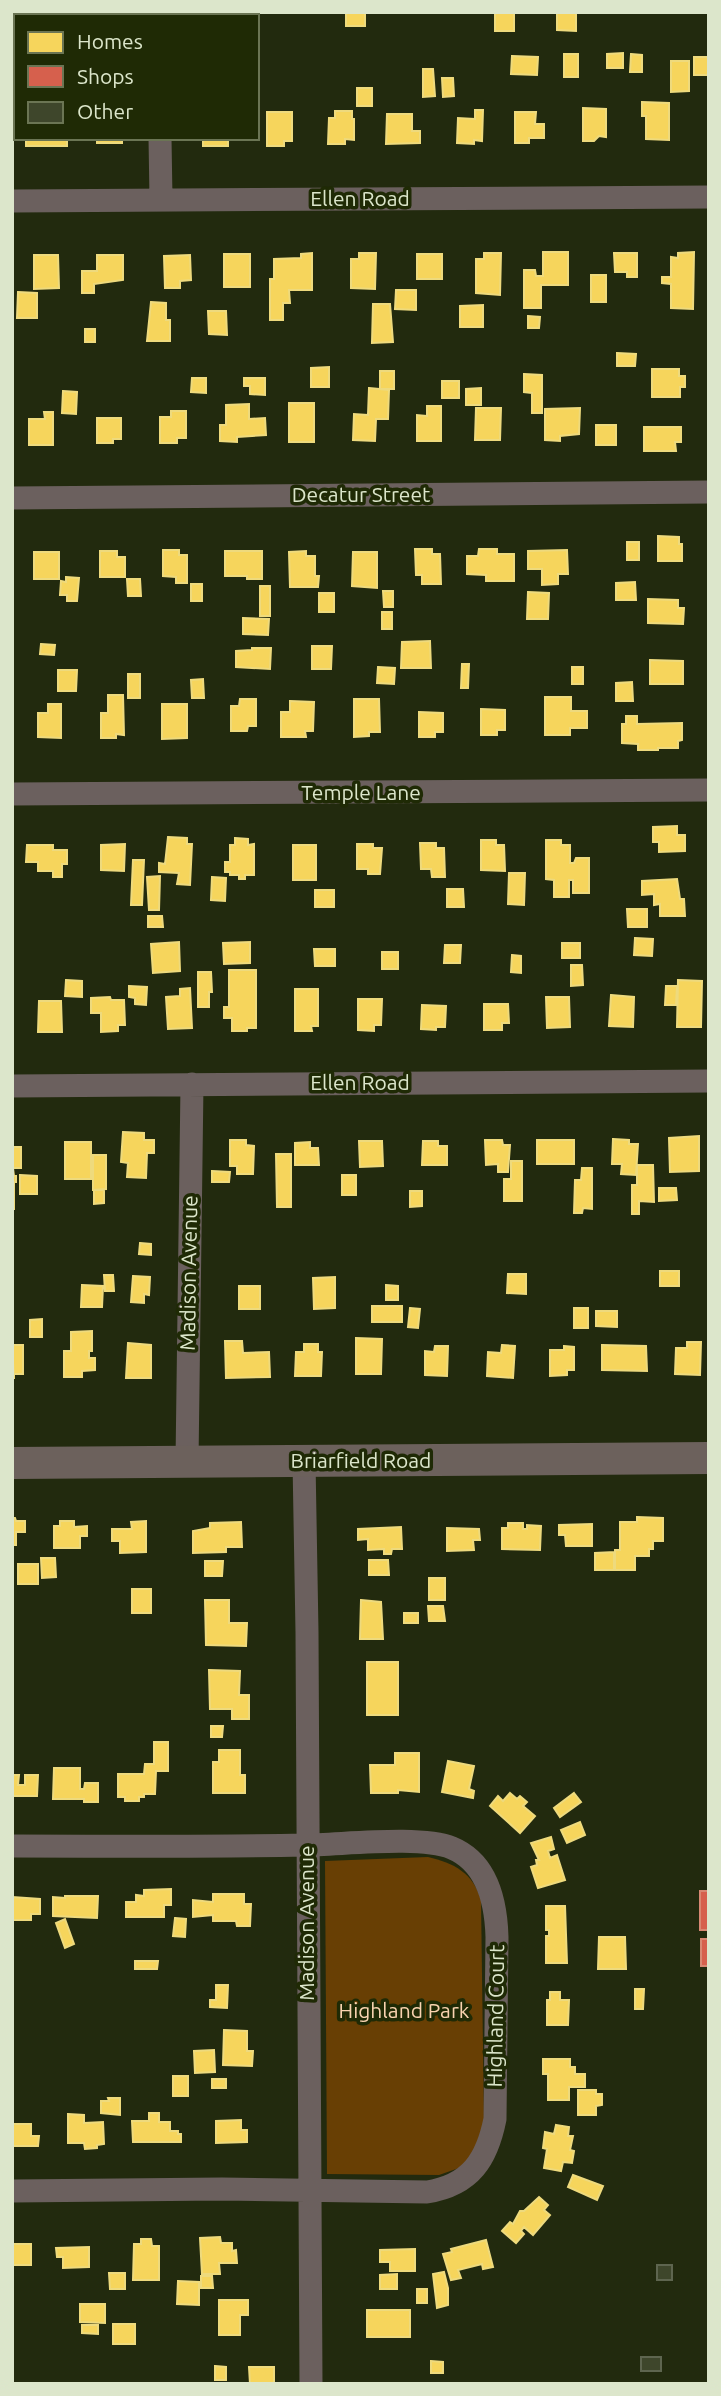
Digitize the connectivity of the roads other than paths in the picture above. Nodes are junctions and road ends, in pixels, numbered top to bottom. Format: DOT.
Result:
graph roads {
  1 [pos="160,140"];
  2 [pos="709,197"];
  3 [pos="161,199"];
  4 [pos="12,201"];
  5 [pos="709,492"];
  6 [pos="12,498"];
  7 [pos="709,790"];
  8 [pos="12,794"];
  9 [pos="709,1081"];
  10 [pos="192,1084"];
  11 [pos="12,1086"];
  12 [pos="709,1458"];
  13 [pos="304,1461"];
  14 [pos="187,1462"];
  15 [pos="12,1463"];
  16 [pos="12,1846"];
  17 [pos="306,1846"];
  18 [pos="309,2190"];
  19 [pos="12,2191"];
  20 [pos="311,2384"];
  1 -- 3 [label="street"];
  2 -- 3 [label="street, Ellen Road"];
  3 -- 4 [label="street, Ellen Road"];
  5 -- 6 [label="street, Decatur Street"];
  7 -- 8 [label="street, Temple Lane"];
  9 -- 10 [label="street, Ellen Road"];
  10 -- 11 [label="street, Ellen Road"];
  10 -- 14 [label="street, Madison Avenue"];
  12 -- 13 [label="main road, Briarfield Road"];
  13 -- 14 [label="main road, Briarfield Road"];
  13 -- 17 [label="street, Madison Avenue"];
  14 -- 15 [label="main road, Briarfield Road"];
  16 -- 17 [label="street, Highland Court"];
  17 -- 18 [label="street, Madison Avenue"];
  17 -- 18 [label="street, Highland Court"];
  18 -- 19 [label="street, Highland Court"];
  18 -- 20 [label="street, Madison Avenue"];
}
